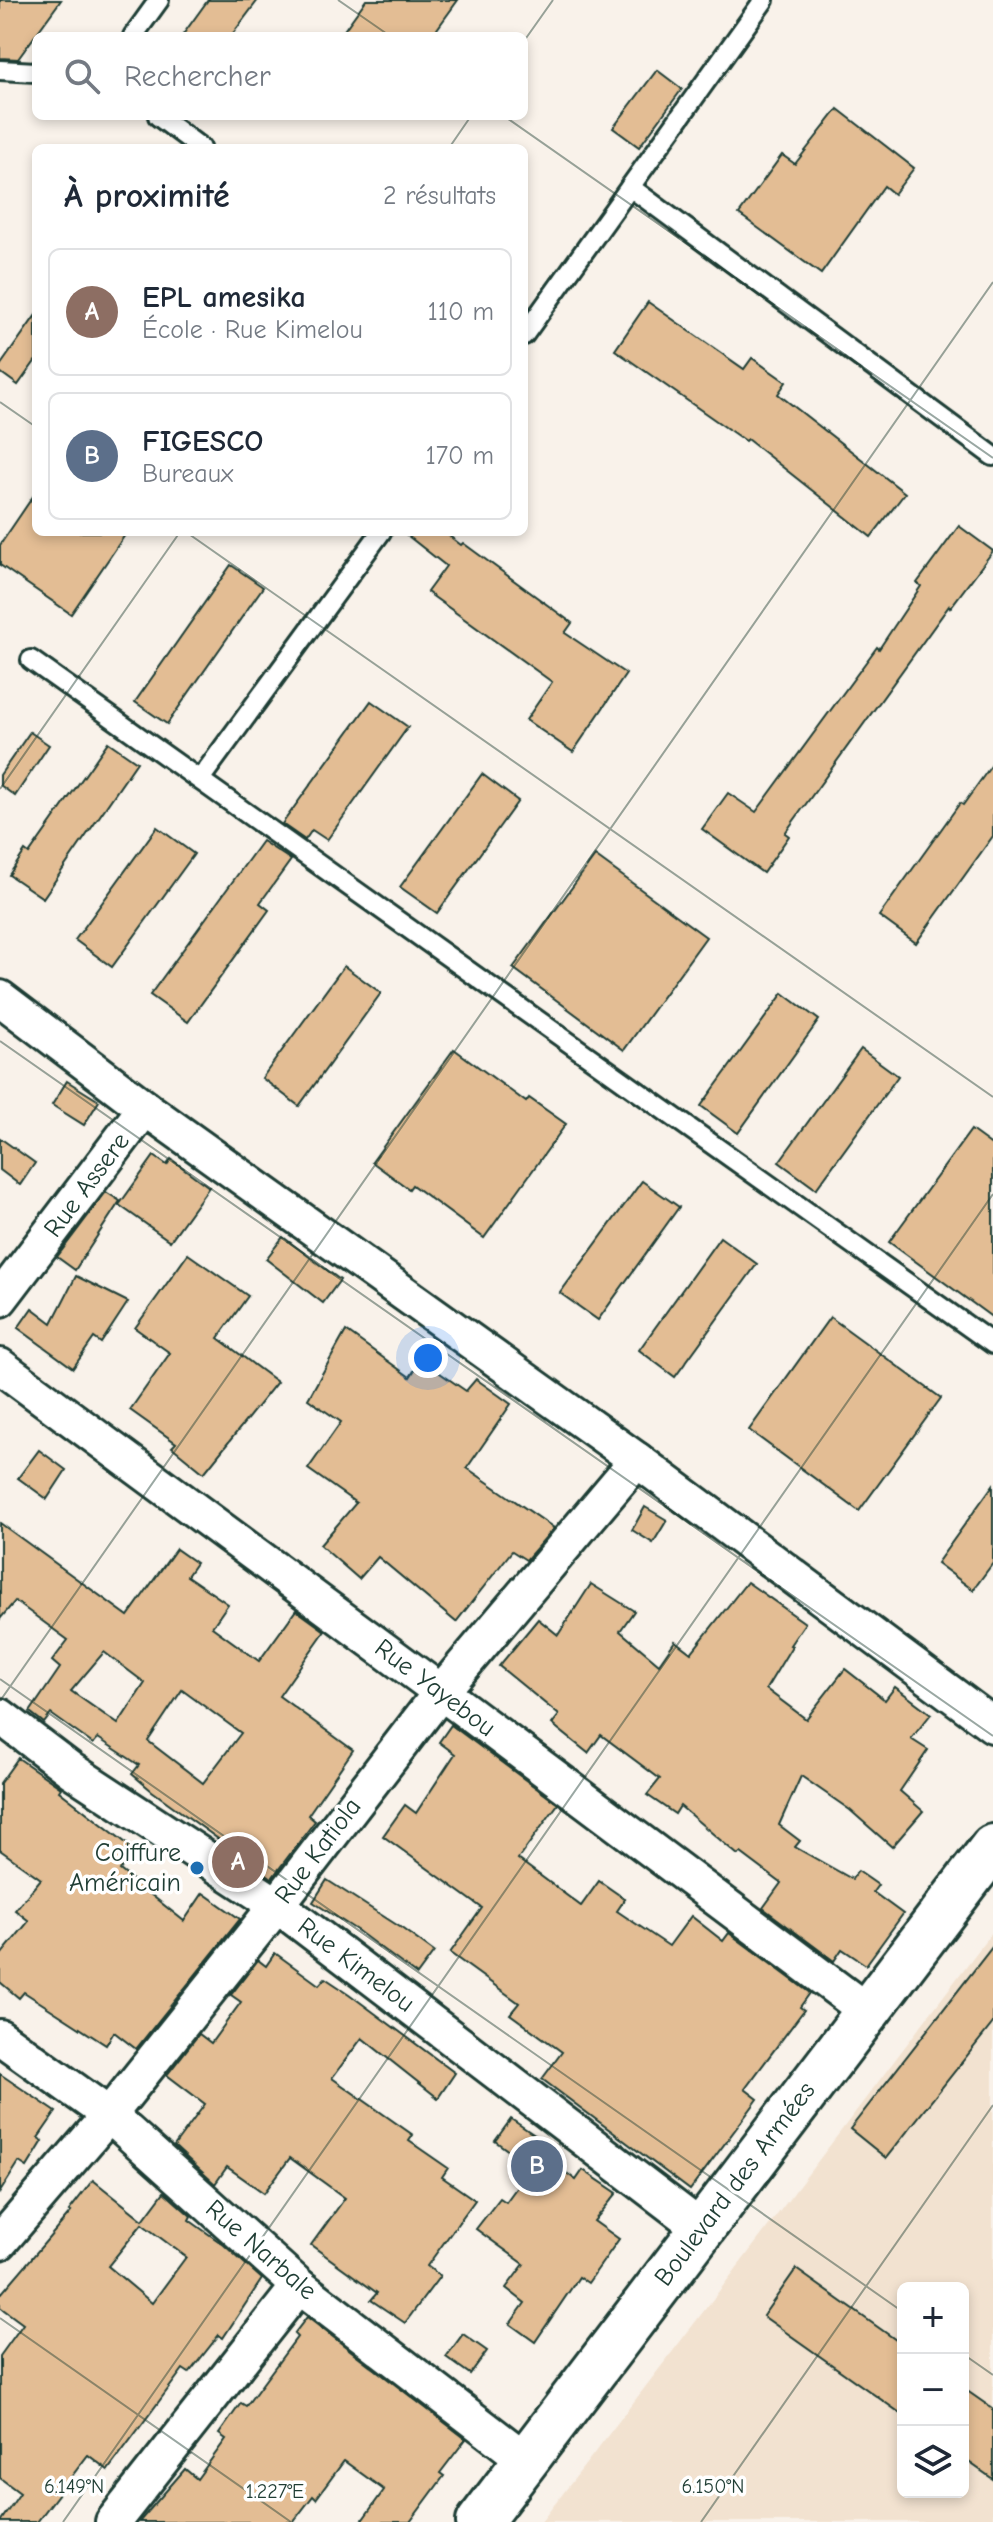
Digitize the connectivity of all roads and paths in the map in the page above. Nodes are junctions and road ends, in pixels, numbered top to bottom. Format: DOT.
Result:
graph roads {
  1 [pos="159,0"];
  2 [pos="757,3"];
  3 [pos="136,32"];
  4 [pos="0,70"];
  5 [pos="32,72"];
  6 [pos="163,120"];
  7 [pos="196,144"];
  8 [pos="630,187"];
  9 [pos="528,329"];
  10 [pos="993,456"];
  11 [pos="378,536"];
  12 [pos="31,660"];
  13 [pos="201,778"];
  14 [pos="0,998"];
  15 [pos="145,1108"];
  16 [pos="0,1299"];
  17 [pos="993,1344"];
  18 [pos="0,1366"];
  19 [pos="637,1460"];
  20 [pos="441,1692"];
  21 [pos="0,1716"];
  22 [pos="993,1725"];
  23 [pos="993,1847"];
  24 [pos="277,1905"];
  25 [pos="868,2012"];
  26 [pos="0,2037"];
  27 [pos="109,2115"];
  28 [pos="701,2228"];
  29 [pos="0,2242"];
  30 [pos="299,2286"];
  31 [pos="526,2460"];
  32 [pos="113,2522"];
  33 [pos="479,2522"];
  1 -- 3 [label="lane"];
  2 -- 8 [label="lane"];
  4 -- 5 [label="lane"];
  6 -- 7 [label="lane"];
  8 -- 9 [label="lane"];
  8 -- 10 [label="lane"];
  11 -- 13 [label="lane"];
  12 -- 13 [label="lane"];
  13 -- 17 [label="lane"];
  14 -- 15 [label="street"];
  15 -- 16 [label="street, Rue Assere"];
  15 -- 19 [label="street"];
  18 -- 20 [label="street, Rue Yayebou"];
  19 -- 20 [label="street, Rue Katiola"];
  19 -- 22 [label="street"];
  20 -- 24 [label="street, Rue Katiola"];
  20 -- 25 [label="street, Rue Yayebou"];
  21 -- 24 [label="street, Rue Kimelou"];
  23 -- 25 [label="street, Boulevard des Armées"];
  24 -- 27 [label="street, Rue Katiola"];
  24 -- 28 [label="street, Rue Kimelou"];
  25 -- 28 [label="street, Boulevard des Armées"];
  26 -- 27 [label="street, Rue Narbale"];
  27 -- 29 [label="street, Rue Katiola"];
  27 -- 30 [label="street, Rue Narbale"];
  28 -- 31 [label="street, Boulevard des Armées"];
  30 -- 31 [label="street, Rue Narbale"];
  30 -- 32 [label="street"];
  31 -- 33 [label="street, Boulevard des Armées"];
}
